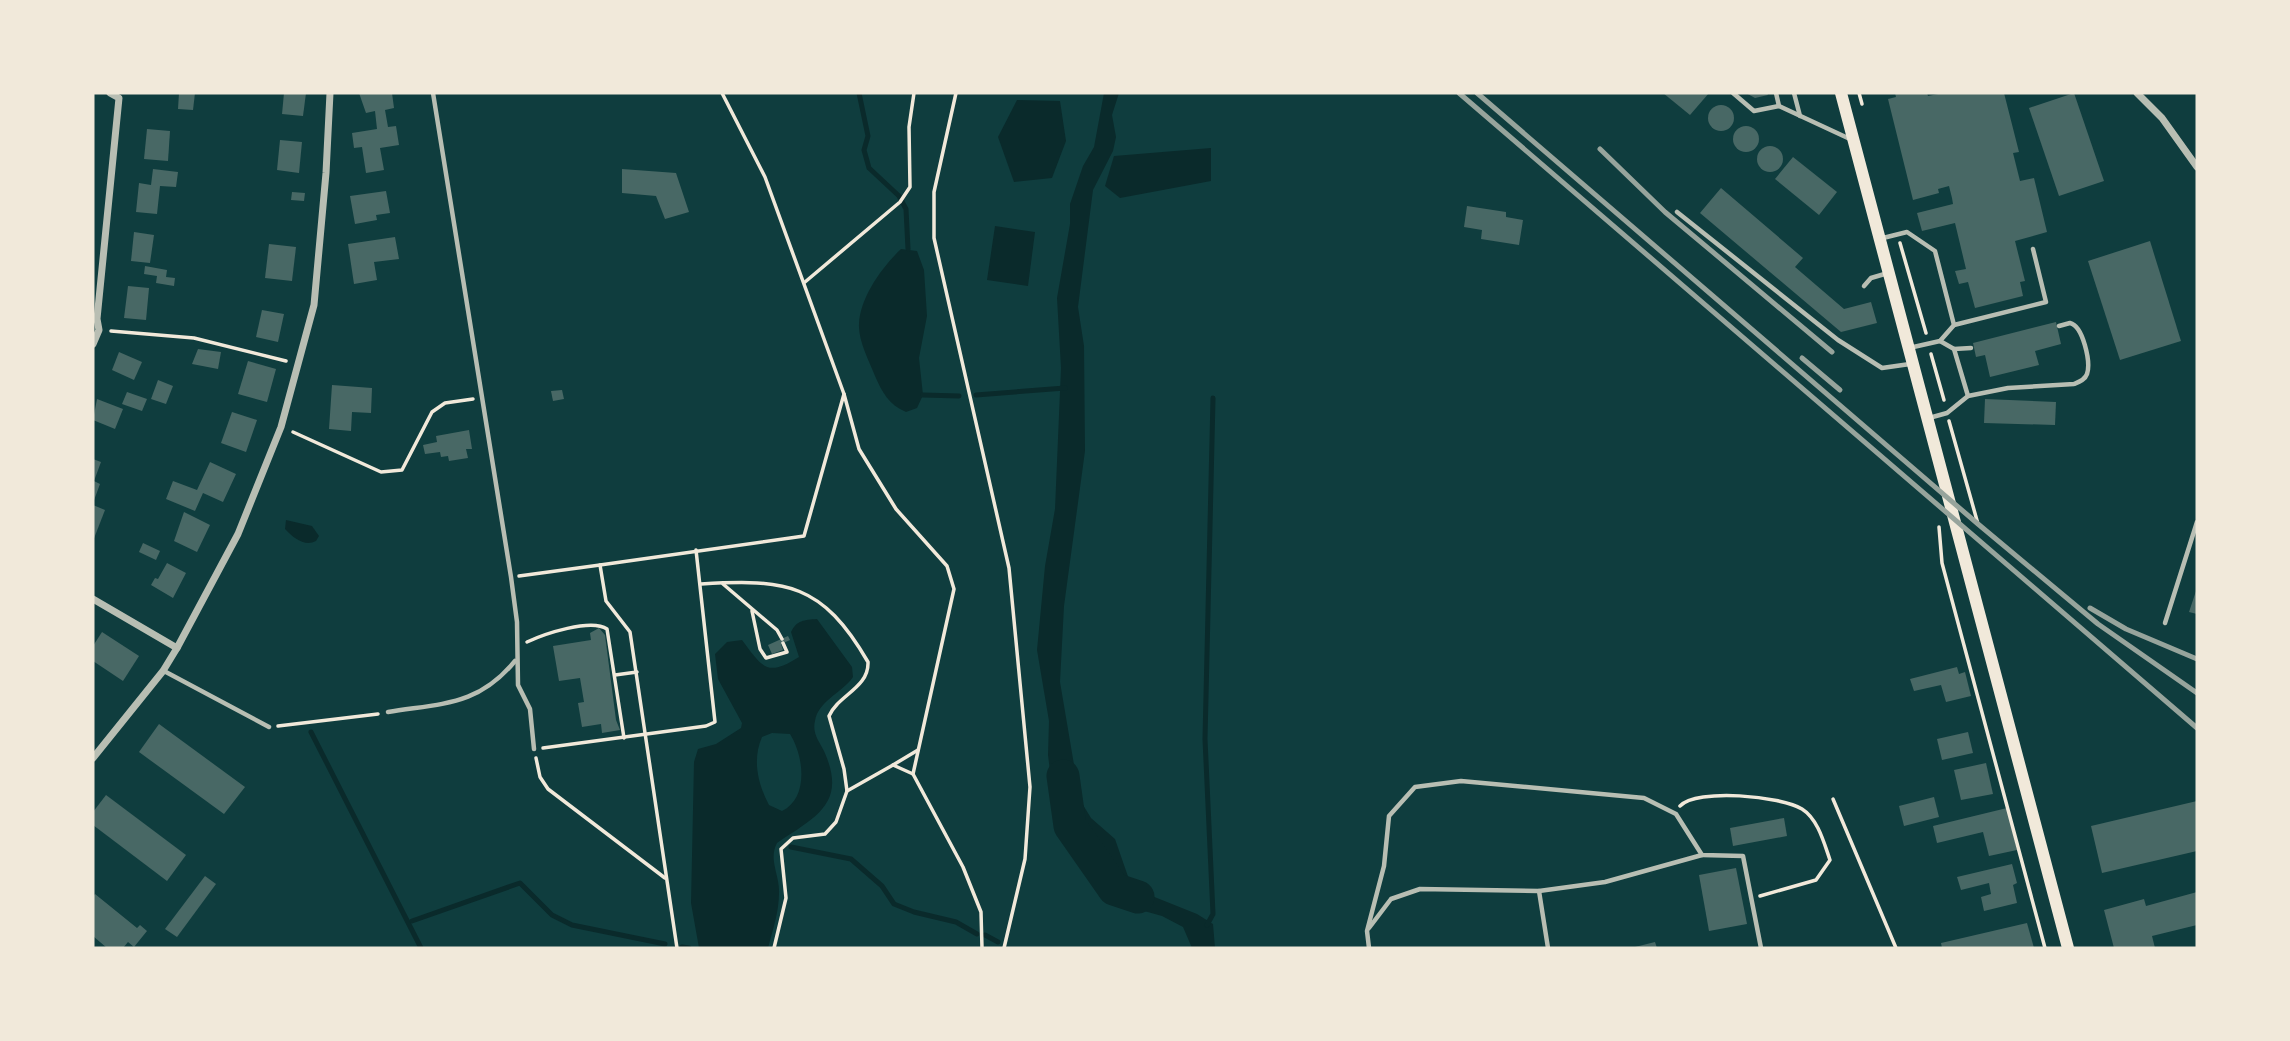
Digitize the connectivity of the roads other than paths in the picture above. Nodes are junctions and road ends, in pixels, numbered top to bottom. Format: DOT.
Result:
graph roads {
  1 [pos="110,93"];
  2 [pos="330,93"];
  3 [pos="433,93"];
  4 [pos="1733,93"];
  5 [pos="1776,93"];
  6 [pos="1794,93"];
  7 [pos="1841,93"];
  8 [pos="2137,93"];
  9 [pos="1779,106"];
  10 [pos="1800,116"];
  11 [pos="1854,141"];
  12 [pos="2197,167"];
  13 [pos="1677,212"];
  14 [pos="1880,239"];
  15 [pos="2033,249"];
  16 [pos="1889,273"];
  17 [pos="1864,286"];
  18 [pos="95,319"];
  19 [pos="1954,325"];
  20 [pos="2059,326"];
  21 [pos="1940,341"];
  22 [pos="93,344"];
  23 [pos="1909,348"];
  24 [pos="1972,348"];
  25 [pos="1954,349"];
  26 [pos="1913,363"];
  27 [pos="1968,396"];
  28 [pos="1927,419"];
  29 [pos="2197,522"];
  30 [pos="93,598"];
  31 [pos="2165,623"];
  32 [pos="177,648"];
  33 [pos="516,660"];
  34 [pos="163,671"];
  35 [pos="388,712"];
  36 [pos="269,727"];
  37 [pos="534,750"];
  38 [pos="93,758"];
  39 [pos="1702,855"];
  40 [pos="1539,891"];
  41 [pos="1367,931"];
  42 [pos="1369,948"];
  43 [pos="1548,948"];
  44 [pos="1761,948"];
  45 [pos="2068,948"];
  1 -- 18 [label="street"];
  2 -- 32 [label="street"];
  3 -- 33 [label="lane"];
  4 -- 9 [label="lane"];
  5 -- 9 [label="lane"];
  6 -- 10 [label="lane"];
  7 -- 11 [label="main road"];
  8 -- 12 [label="street"];
  9 -- 10 [label="lane"];
  10 -- 11 [label="lane"];
  11 -- 14 [label="main road"];
  13 -- 26 [label="lane"];
  14 -- 16 [label="main road"];
  14 -- 19 [label="lane"];
  15 -- 19 [label="lane"];
  16 -- 17 [label="lane"];
  16 -- 23 [label="main road"];
  18 -- 22 [label="street"];
  19 -- 21 [label="lane"];
  20 -- 27 [label="lane"];
  21 -- 23 [label="lane"];
  21 -- 25 [label="lane"];
  23 -- 26 [label="main road"];
  24 -- 25 [label="lane"];
  25 -- 27 [label="lane"];
  26 -- 28 [label="main road"];
  27 -- 28 [label="lane"];
  28 -- 45 [label="main road"];
  29 -- 31 [label="lane"];
  30 -- 32 [label="street"];
  32 -- 34 [label="street"];
  33 -- 35 [label="lane"];
  33 -- 37 [label="lane"];
  34 -- 36 [label="lane"];
  34 -- 38 [label="street"];
  39 -- 40 [label="lane"];
  39 -- 41 [label="lane"];
  39 -- 44 [label="lane"];
  40 -- 41 [label="lane"];
  40 -- 43 [label="lane"];
  41 -- 42 [label="lane"];
}
